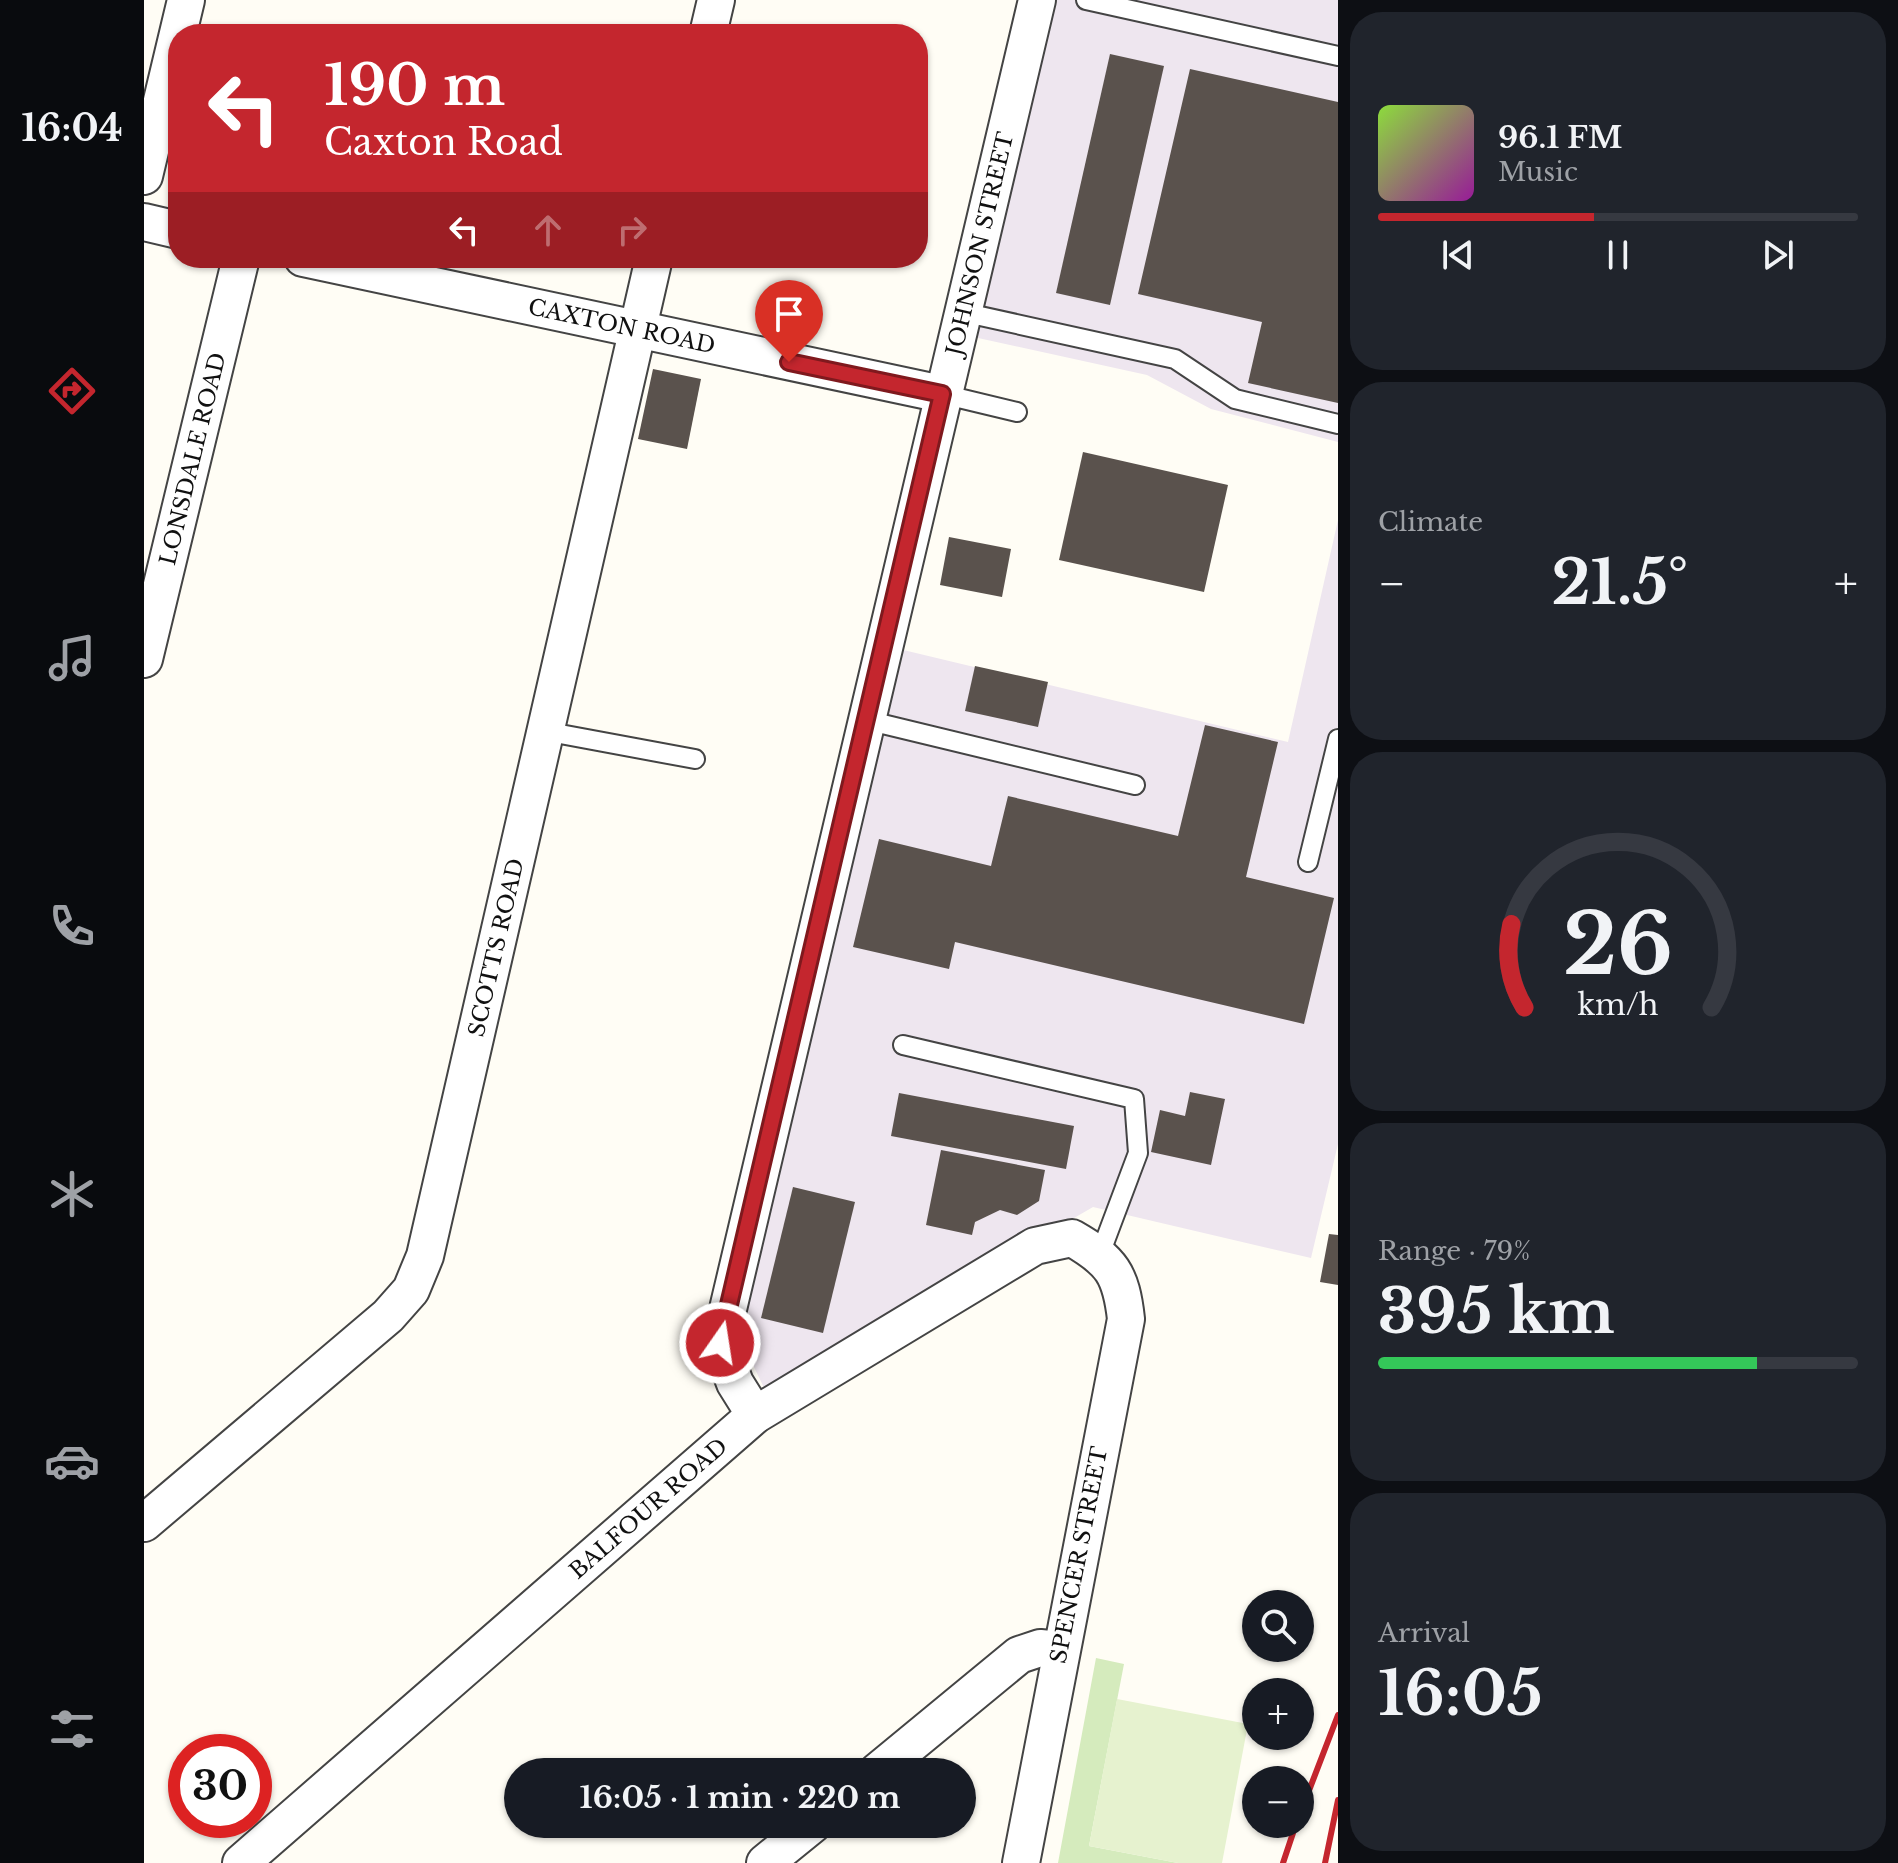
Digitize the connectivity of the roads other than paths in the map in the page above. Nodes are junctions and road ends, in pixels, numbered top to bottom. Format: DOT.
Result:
graph roads {
  1 [pos="186,0"];
  2 [pos="716,0"];
  3 [pos="1037,0"];
  4 [pos="1086,0"];
  5 [pos="180,24"];
  6 [pos="710,24"];
  7 [pos="1338,56"];
  8 [pos="168,75"];
  9 [pos="144,176"];
  10 [pos="144,222"];
  11 [pos="168,228"];
  12 [pos="239,268"];
  13 [pos="350,268"];
  14 [pos="651,268"];
  15 [pos="962,312"];
  16 [pos="636,329"];
  17 [pos="942,394"];
  18 [pos="1017,412"];
  19 [pos="1338,424"];
  20 [pos="144,659"];
  21 [pos="866,720"];
  22 [pos="544,731"];
  23 [pos="1338,739"];
  24 [pos="695,759"];
  25 [pos="1135,785"];
  26 [pos="1308,862"];
  27 [pos="903,1045"];
  28 [pos="1100,1254"];
  29 [pos="755,1415"];
  30 [pos="145,1521"];
  31 [pos="1060,1650"];
  32 [pos="894,1758"];
  33 [pos="796,1838"];
  34 [pos="241,1863"];
  35 [pos="765,1863"];
  36 [pos="1021,1863"];
  1 -- 5 [label="street"];
  2 -- 6 [label="street"];
  3 -- 15 [label="street, JOHNSON STREET"];
  4 -- 7 [label="lane"];
  8 -- 9 [label="street"];
  10 -- 11 [label="street"];
  12 -- 20 [label="street, LONSDALE ROAD"];
  13 -- 16 [label="street, CAXTON ROAD"];
  14 -- 16 [label="street, SCOTTS ROAD"];
  15 -- 17 [label="street, JOHNSON STREET"];
  15 -- 19 [label="lane"];
  16 -- 17 [label="street, CAXTON ROAD"];
  16 -- 22 [label="street, SCOTTS ROAD"];
  17 -- 18 [label="lane"];
  17 -- 21 [label="street, JOHNSON STREET"];
  21 -- 25 [label="lane"];
  21 -- 29 [label="street, JOHNSON STREET"];
  22 -- 24 [label="lane"];
  22 -- 30 [label="street, SCOTTS ROAD"];
  23 -- 26 [label="lane"];
  27 -- 28 [label="lane"];
  28 -- 29 [label="street, BALFOUR ROAD"];
  28 -- 31 [label="street, SPENCER STREET"];
  29 -- 34 [label="street, BALFOUR ROAD"];
  31 -- 32 [label="street"];
  31 -- 36 [label="street, SPENCER STREET"];
  33 -- 35 [label="street"];
}
